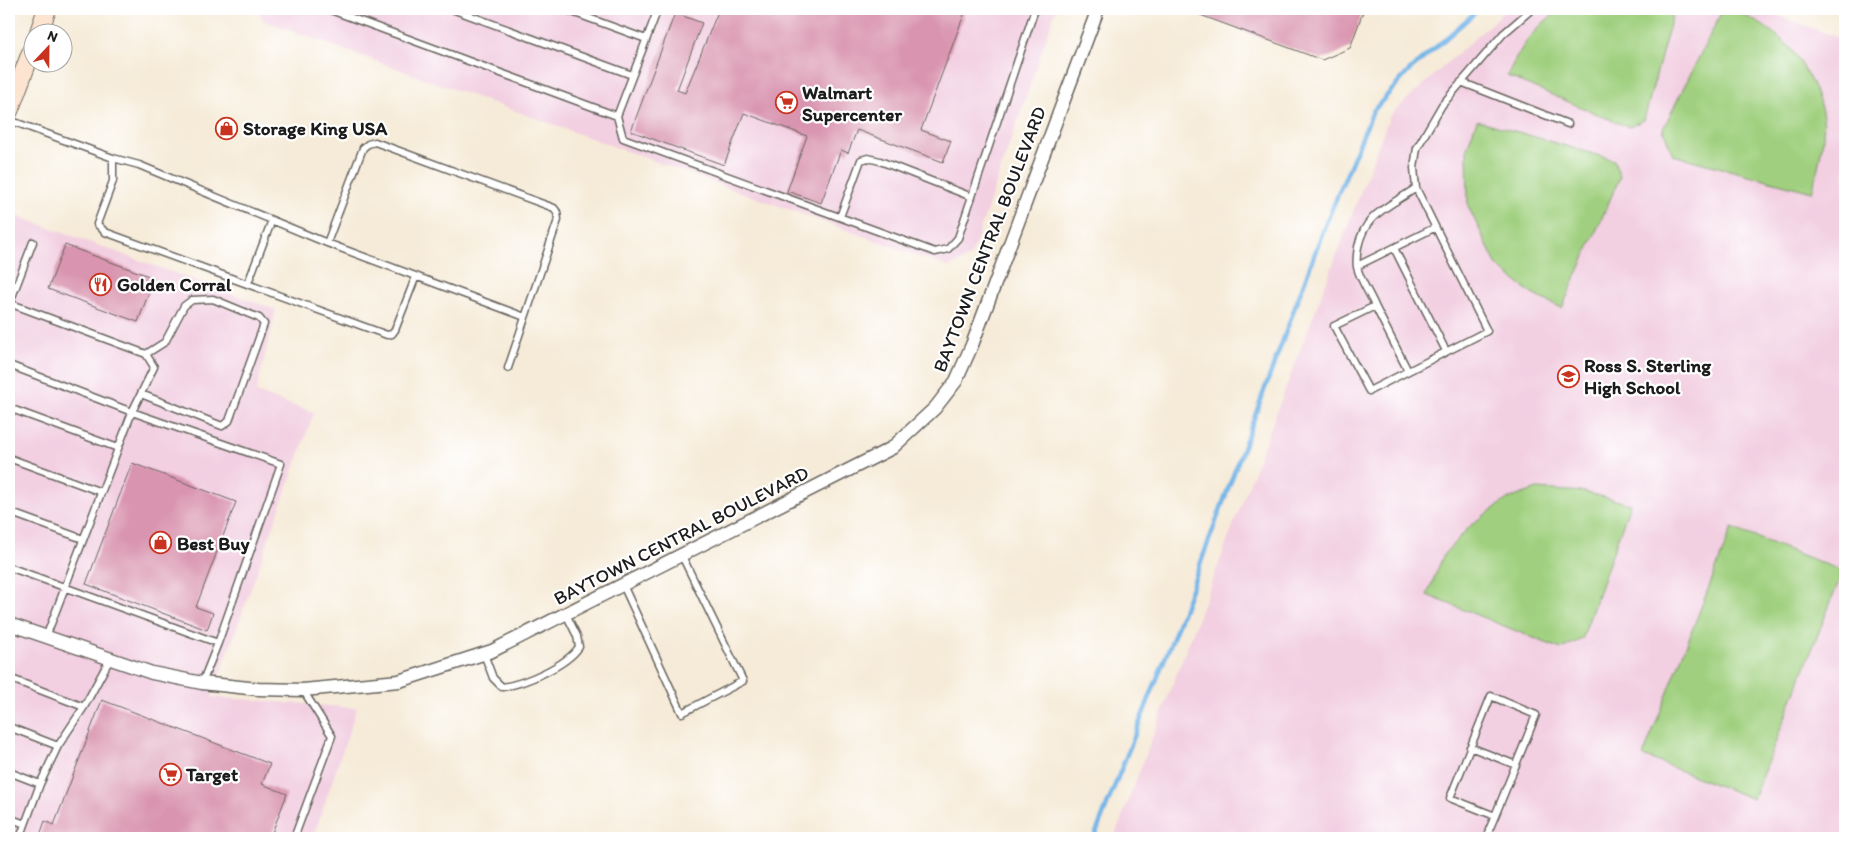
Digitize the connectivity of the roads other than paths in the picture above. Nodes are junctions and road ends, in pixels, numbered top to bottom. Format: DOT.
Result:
graph roads {
  1 [pos="47,9"];
  2 [pos="328,9"];
  3 [pos="452,9"];
  4 [pos="564,9"];
  5 [pos="658,9"];
  6 [pos="1035,9"];
  7 [pos="1532,9"];
  8 [pos="1093,10"];
  9 [pos="42,22"];
  10 [pos="646,39"];
  11 [pos="24,72"];
  12 [pos="632,75"];
  13 [pos="1461,82"];
  14 [pos="9,111"];
  15 [pos="617,116"];
  16 [pos="9,120"];
  17 [pos="1568,124"];
  18 [pos="113,158"];
  19 [pos="1416,188"];
  20 [pos="972,197"];
  21 [pos="840,217"];
  22 [pos="272,220"];
  23 [pos="1434,228"];
  24 [pos="33,242"];
  25 [pos="327,243"];
  26 [pos="1394,248"];
  27 [pos="1357,266"];
  28 [pos="416,276"];
  29 [pos="248,283"];
  30 [pos="9,304"];
  31 [pos="1375,306"];
  32 [pos="525,317"];
  33 [pos="1446,351"];
  34 [pos="146,354"];
  35 [pos="9,365"];
  36 [pos="508,368"];
  37 [pos="1408,371"];
  38 [pos="141,394"];
  39 [pos="9,408"];
  40 [pos="132,412"];
  41 [pos="118,448"];
  42 [pos="9,458"];
  43 [pos="101,492"];
  44 [pos="9,512"];
  45 [pos="83,540"];
  46 [pos="682,556"];
  47 [pos="9,567"];
  48 [pos="623,585"];
  49 [pos="65,588"];
  50 [pos="566,614"];
  51 [pos="9,624"];
  52 [pos="46,638"];
  53 [pos="218,643"];
  54 [pos="484,654"];
  55 [pos="110,659"];
  56 [pos="9,678"];
  57 [pos="202,683"];
  58 [pos="303,690"];
  59 [pos="84,707"];
  60 [pos="9,727"];
  61 [pos="58,746"];
  62 [pos="1470,747"];
  63 [pos="1516,765"];
  64 [pos="9,772"];
  65 [pos="40,784"];
  66 [pos="1495,816"];
  67 [pos="9,818"];
  68 [pos="25,824"];
  69 [pos="20,838"];
  70 [pos="294,838"];
  71 [pos="1489,838"];
  1 -- 9 [label="main road"];
  2 -- 15 [label="lane"];
  3 -- 12 [label="lane"];
  4 -- 10 [label="lane"];
  5 -- 10 [label="lane"];
  6 -- 20 [label="lane"];
  7 -- 13 [label="lane"];
  8 -- 46 [label="street, BAYTOWN CENTRAL BOULEVARD"];
  10 -- 12 [label="lane"];
  11 -- 14 [label="main road"];
  12 -- 15 [label="lane"];
  13 -- 17 [label="lane"];
  13 -- 19 [label="lane"];
  15 -- 21 [label="lane"];
  16 -- 18 [label="lane"];
  18 -- 22 [label="lane"];
  18 -- 29 [label="lane"];
  19 -- 23 [label="lane"];
  19 -- 27 [label="lane"];
  20 -- 21 [label="lane"];
  20 -- 21 [label="lane"];
  22 -- 25 [label="lane"];
  22 -- 29 [label="lane"];
  23 -- 26 [label="lane"];
  23 -- 33 [label="lane"];
  24 -- 30 [label="lane"];
  25 -- 28 [label="lane"];
  25 -- 32 [label="lane"];
  26 -- 27 [label="lane"];
  26 -- 33 [label="lane"];
  27 -- 31 [label="lane"];
  28 -- 29 [label="lane"];
  28 -- 32 [label="lane"];
  30 -- 34 [label="lane"];
  31 -- 37 [label="lane"];
  31 -- 37 [label="lane"];
  32 -- 36 [label="lane"];
  33 -- 37 [label="lane"];
  34 -- 38 [label="lane"];
  34 -- 38 [label="lane"];
  35 -- 40 [label="lane"];
  38 -- 40 [label="lane"];
  39 -- 41 [label="lane"];
  40 -- 41 [label="lane"];
  40 -- 53 [label="lane"];
  41 -- 43 [label="lane"];
  42 -- 43 [label="lane"];
  43 -- 45 [label="lane"];
  44 -- 45 [label="lane"];
  45 -- 49 [label="lane"];
  46 -- 48 [label="street, BAYTOWN CENTRAL BOULEVARD"];
  46 -- 48 [label="lane"];
  47 -- 49 [label="lane"];
  48 -- 50 [label="street, BAYTOWN CENTRAL BOULEVARD"];
  49 -- 52 [label="lane"];
  49 -- 53 [label="lane"];
  50 -- 54 [label="street, BAYTOWN CENTRAL BOULEVARD"];
  50 -- 54 [label="lane"];
  51 -- 52 [label="street, BAYTOWN CENTRAL BOULEVARD"];
  52 -- 55 [label="street, BAYTOWN CENTRAL BOULEVARD"];
  53 -- 57 [label="lane"];
  54 -- 58 [label="street, BAYTOWN CENTRAL BOULEVARD"];
  55 -- 57 [label="street, BAYTOWN CENTRAL BOULEVARD"];
  55 -- 59 [label="lane"];
  56 -- 59 [label="lane"];
  57 -- 58 [label="street, BAYTOWN CENTRAL BOULEVARD"];
  58 -- 70 [label="lane"];
  59 -- 61 [label="lane"];
  60 -- 61 [label="lane"];
  61 -- 65 [label="lane"];
  62 -- 63 [label="lane"];
  62 -- 63 [label="lane"];
  62 -- 66 [label="lane"];
  63 -- 66 [label="lane"];
  64 -- 65 [label="lane"];
  65 -- 68 [label="lane"];
  66 -- 71 [label="lane"];
  67 -- 68 [label="lane"];
  68 -- 69 [label="lane"];
}
